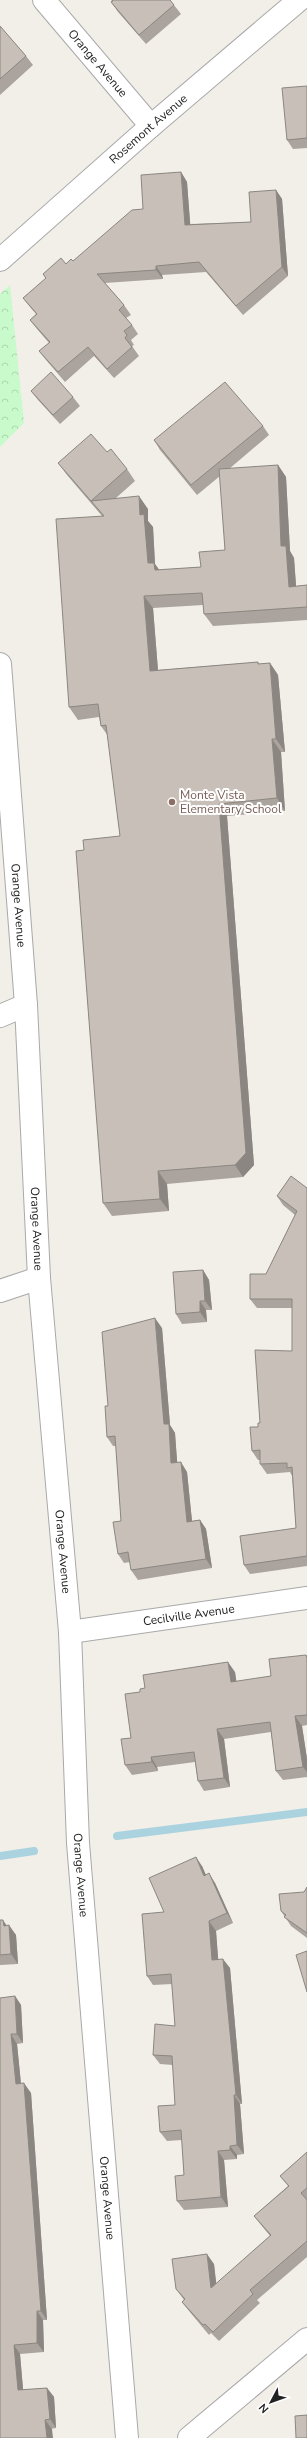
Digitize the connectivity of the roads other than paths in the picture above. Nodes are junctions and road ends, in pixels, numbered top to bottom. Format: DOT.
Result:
graph roads {
  1 [pos="44,0"];
  2 [pos="299,0"];
  3 [pos="151,126"];
  4 [pos="0,260"];
  5 [pos="0,664"];
  6 [pos="26,1005"];
  7 [pos="0,1016"];
  8 [pos="39,1278"];
  9 [pos="0,1291"];
  10 [pos="307,1598"];
  11 [pos="70,1632"];
  12 [pos="307,2339"];
  13 [pos="126,2438"];
  14 [pos="189,2438"];
  1 -- 3 [label="street, Orange Avenue"];
  2 -- 3 [label="street, Rosemont Avenue"];
  3 -- 4 [label="street, Rosemont Avenue"];
  5 -- 6 [label="street, Orange Avenue"];
  6 -- 7 [label="street"];
  6 -- 8 [label="street, Orange Avenue"];
  8 -- 9 [label="street"];
  8 -- 11 [label="street, Orange Avenue"];
  10 -- 11 [label="street, Cecilville Avenue"];
  11 -- 13 [label="street, Orange Avenue"];
  12 -- 14 [label="street"];
}
